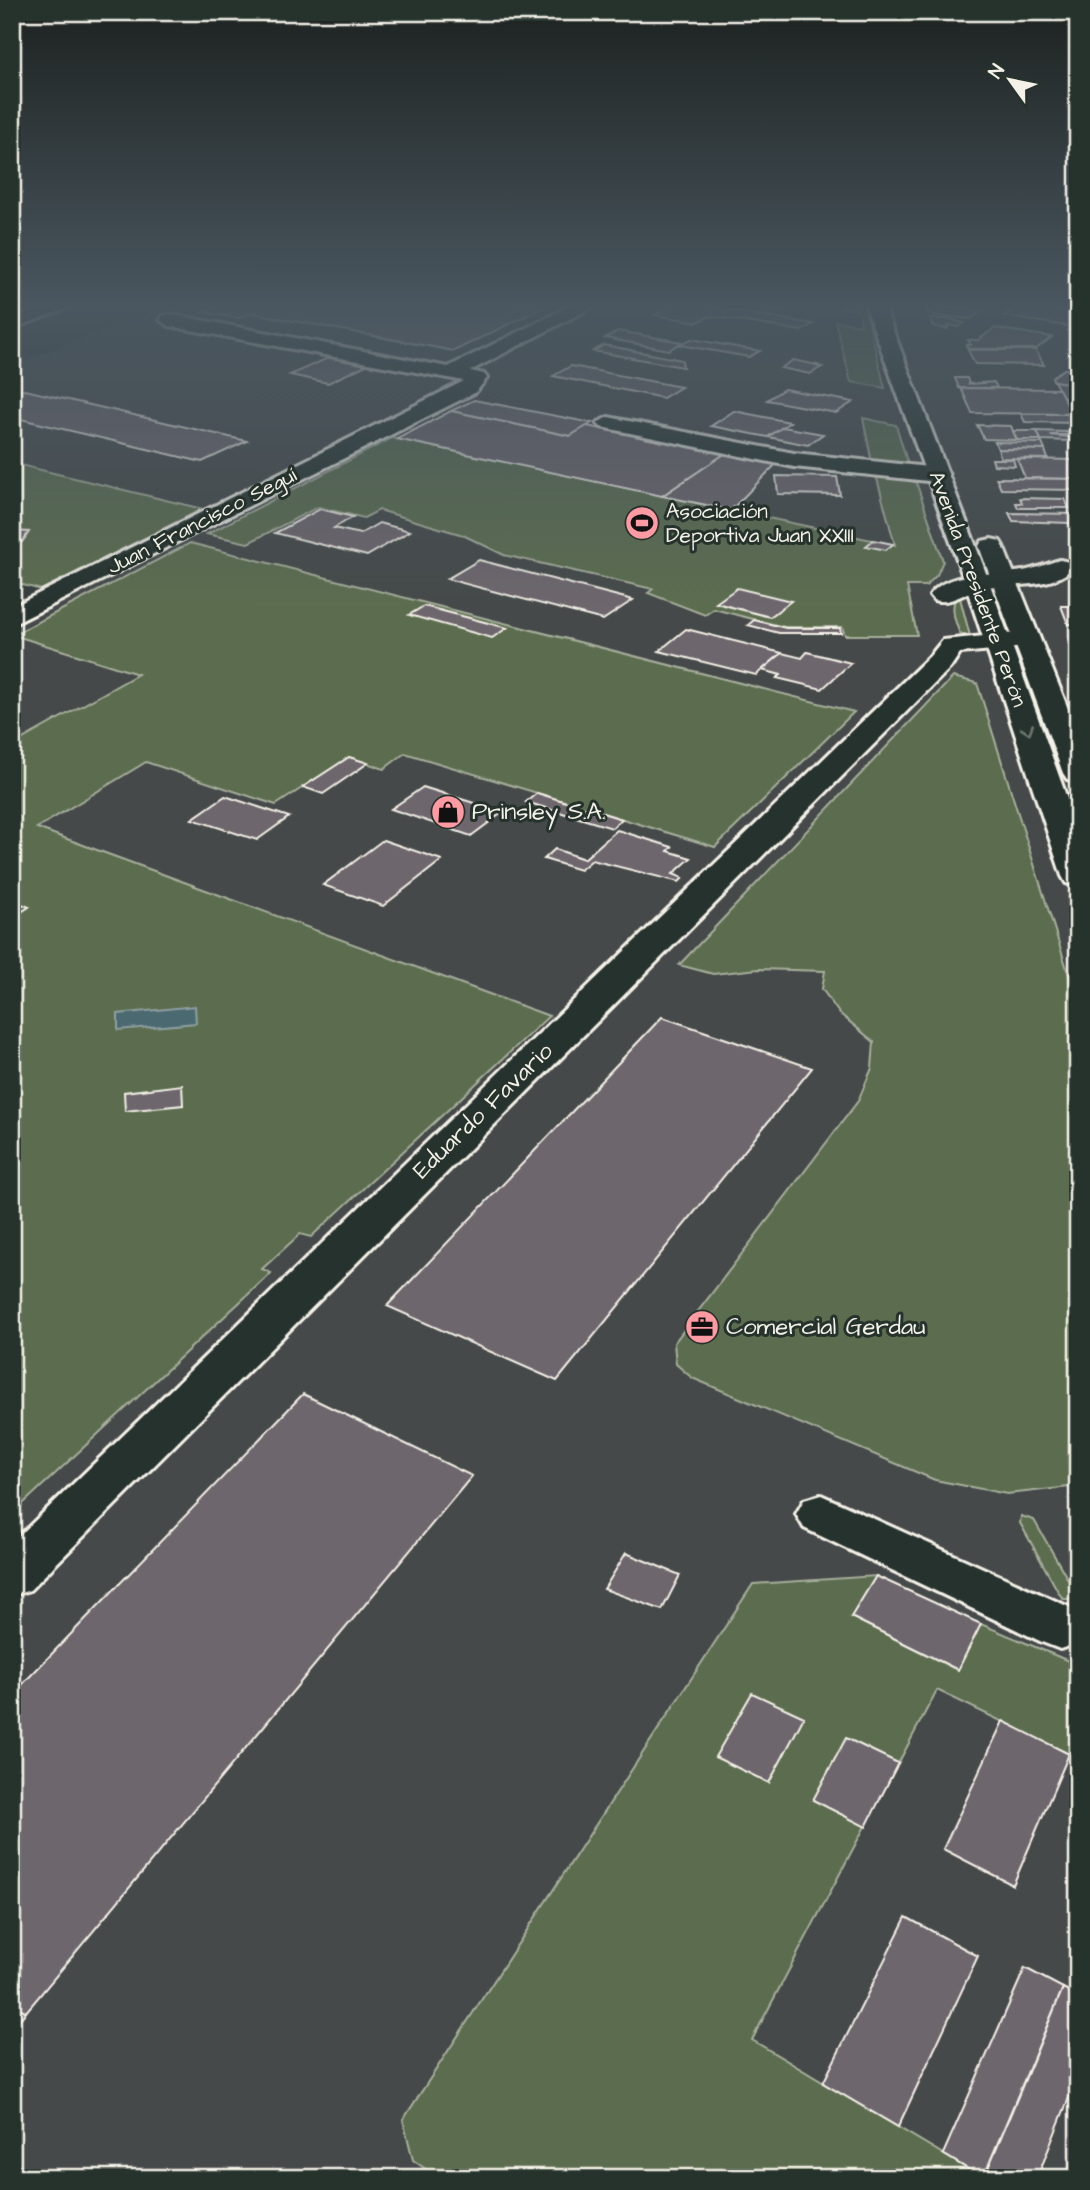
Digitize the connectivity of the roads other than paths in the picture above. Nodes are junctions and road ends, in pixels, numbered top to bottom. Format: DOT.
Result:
graph roads {
  1 [pos="432,406"];
  2 [pos="912,406"];
  3 [pos="608,423"];
  4 [pos="938,475"];
  5 [pos="984,527"];
  6 [pos="1078,549"];
  7 [pos="1060,567"];
  8 [pos="974,573"];
  9 [pos="1003,578"];
  10 [pos="1016,612"];
  11 [pos="12,617"];
  12 [pos="1013,642"];
  13 [pos="952,646"];
  14 [pos="1078,773"];
  15 [pos="1078,876"];
  16 [pos="821,1514"];
  17 [pos="12,1575"];
  18 [pos="1060,1627"];
  1 -- 11 [label="main road, Juan Francisco Seguí"];
  2 -- 4 [label="main road, Avenida Presidente Perón"];
  3 -- 4 [label="main road"];
  4 -- 8 [label="main road, Avenida Presidente Perón"];
  5 -- 9 [label="main road, Avenida Presidente Perón"];
  6 -- 7 [label="main road"];
  7 -- 9 [label="main road"];
  7 -- 10 [label="main road"];
  8 -- 9 [label="main road"];
  8 -- 12 [label="main road, Avenida Presidente Perón"];
  8 -- 13 [label="main road"];
  9 -- 10 [label="main road, Avenida Presidente Perón"];
  10 -- 12 [label="main road, Avenida Presidente Perón"];
  12 -- 13 [label="main road"];
  12 -- 14 [label="main road, Avenida Presidente Perón"];
  12 -- 15 [label="main road, Avenida Presidente Perón, one-way"];
  13 -- 17 [label="main road, Eduardo Favario"];
  16 -- 18 [label="main road"];
}
